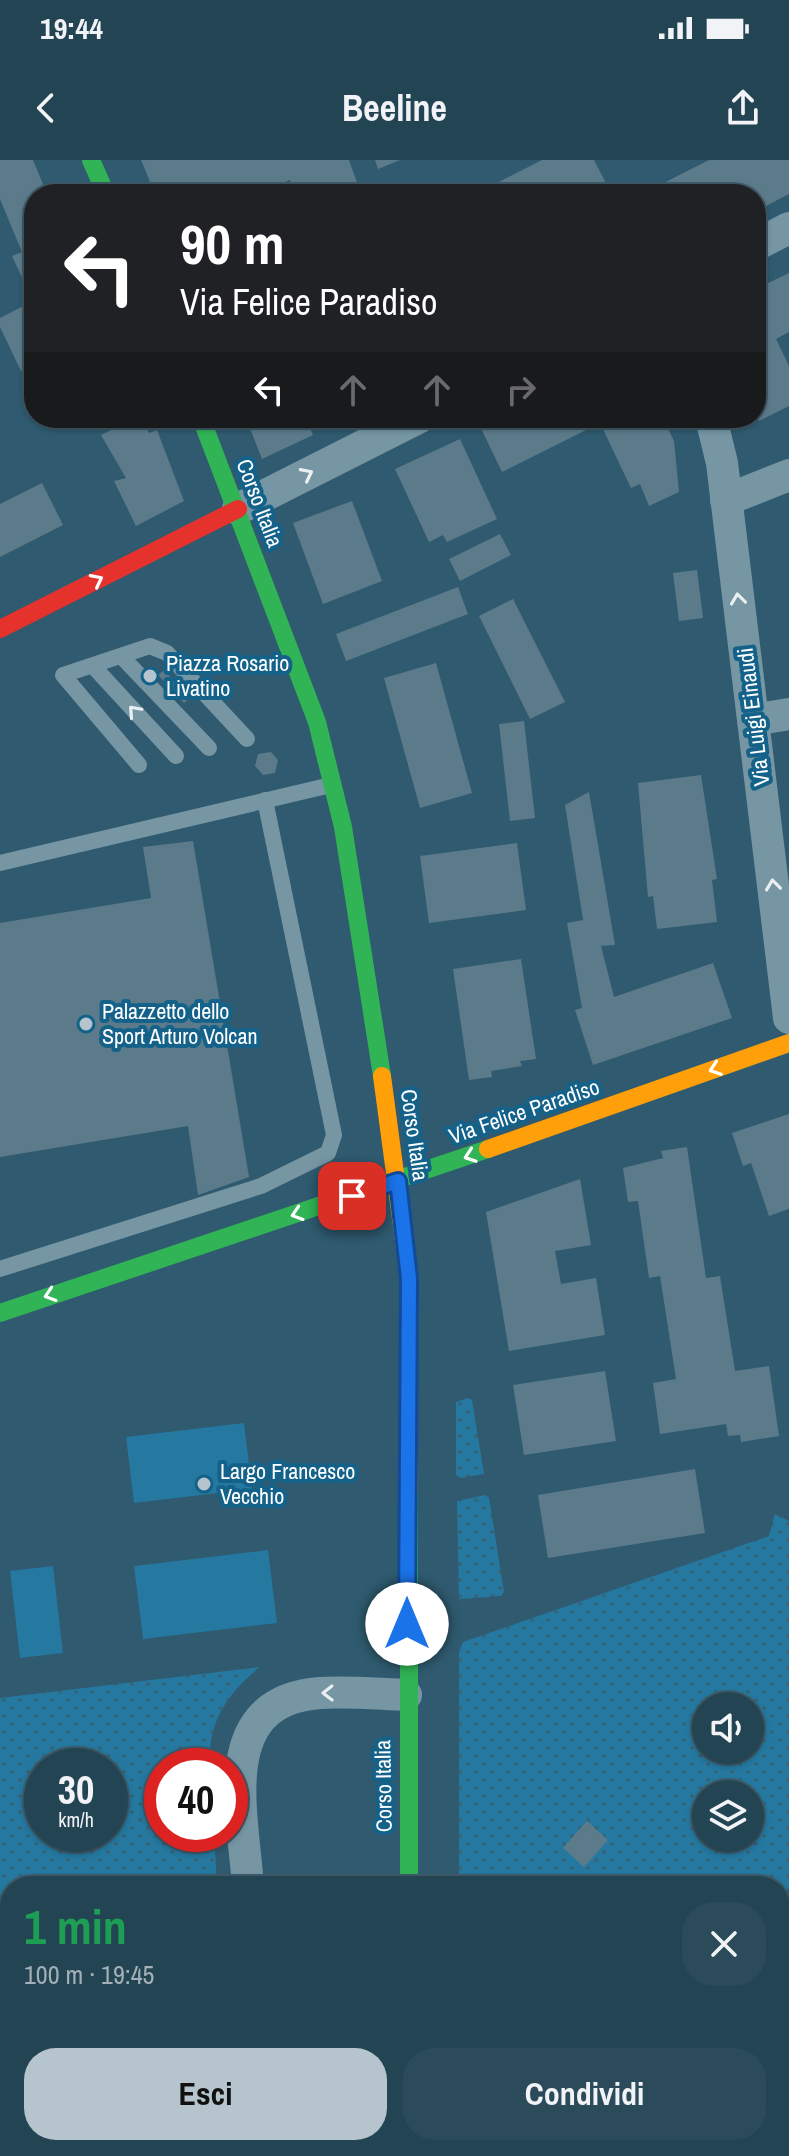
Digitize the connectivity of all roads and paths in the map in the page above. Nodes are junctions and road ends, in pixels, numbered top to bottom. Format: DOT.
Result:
graph roads {
  1 [pos="91,160"];
  2 [pos="102,184"];
  3 [pos="789,228"];
  4 [pos="766,240"];
  5 [pos="205,428"];
  6 [pos="713,428"];
  7 [pos="369,429"];
  8 [pos="789,475"];
  9 [pos="726,500"];
  10 [pos="238,509"];
  11 [pos="0,629"];
  12 [pos="122,657"];
  13 [pos="93,666"];
  14 [pos="789,714"];
  15 [pos="753,720"];
  16 [pos="247,739"];
  17 [pos="209,748"];
  18 [pos="176,756"];
  19 [pos="139,765"];
  20 [pos="332,784"];
  21 [pos="265,800"];
  22 [pos="0,863"];
  23 [pos="789,1018"];
  24 [pos="789,1043"];
  25 [pos="398,1181"];
  26 [pos="0,1269"];
  27 [pos="0,1313"];
  28 [pos="406,1695"];
  29 [pos="247,1876"];
  30 [pos="409,1876"];
  1 -- 2 [label="street"];
  3 -- 4 [label="street"];
  5 -- 10 [label="street, Corso Italia"];
  6 -- 9 [label="street, Via Luigi Einaudi"];
  10 -- 7 [label="street, one-way"];
  8 -- 9 [label="street"];
  15 -- 9 [label="street, Via Luigi Einaudi, one-way"];
  11 -- 10 [label="street, one-way"];
  10 -- 20 [label="street, Corso Italia"];
  12 -- 13 [label="lane"];
  12 -- 16 [label="lane"];
  12 -- 17 [label="lane"];
  18 -- 13 [label="lane, one-way"];
  13 -- 19 [label="lane"];
  14 -- 15 [label="street"];
  23 -- 15 [label="street, Via Luigi Einaudi, one-way"];
  20 -- 21 [label="lane"];
  20 -- 25 [label="street, Corso Italia"];
  21 -- 22 [label="lane"];
  21 -- 26 [label="lane"];
  24 -- 25 [label="street, Via Felice Paradiso, one-way"];
  25 -- 27 [label="street, Via Felice Paradiso, one-way"];
  25 -- 28 [label="street, Corso Italia"];
  28 -- 29 [label="street, one-way"];
  28 -- 30 [label="street, Corso Italia"];
}
